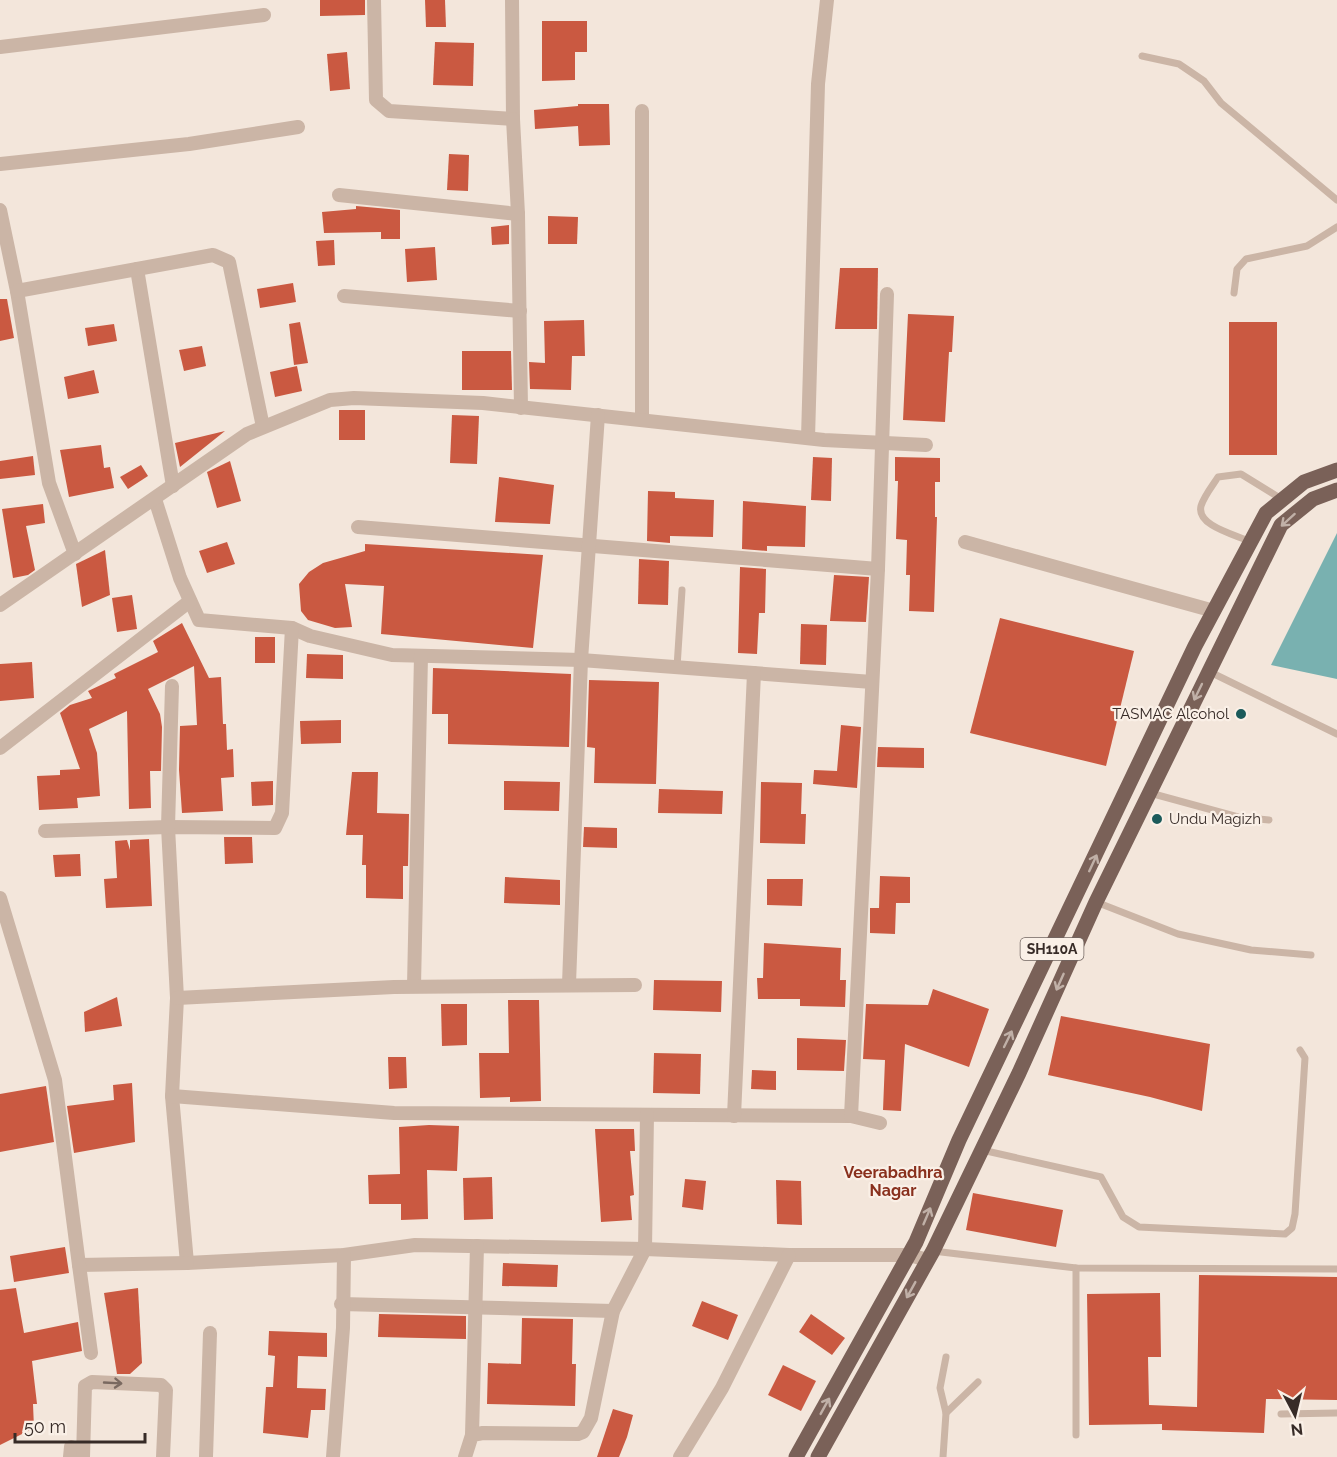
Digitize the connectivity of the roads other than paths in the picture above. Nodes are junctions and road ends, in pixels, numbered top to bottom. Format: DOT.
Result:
graph roads {
  1 [pos="374,0"];
  2 [pos="512,0"];
  3 [pos="827,0"];
  4 [pos="264,15"];
  5 [pos="0,46"];
  6 [pos="1142,56"];
  7 [pos="642,111"];
  8 [pos="513,119"];
  9 [pos="298,127"];
  10 [pos="0,164"];
  11 [pos="339,195"];
  12 [pos="1337,200"];
  13 [pos="0,210"];
  14 [pos="518,214"];
  15 [pos="1337,227"];
  16 [pos="137,269"];
  17 [pos="17,291"];
  18 [pos="1234,293"];
  19 [pos="887,294"];
  20 [pos="344,296"];
  21 [pos="520,311"];
  22 [pos="521,408"];
  23 [pos="598,415"];
  24 [pos="642,420"];
  25 [pos="263,427"];
  26 [pos="808,438"];
  27 [pos="882,445"];
  28 [pos="926,445"];
  29 [pos="1337,470"];
  30 [pos="173,486"];
  31 [pos="1337,490"];
  32 [pos="155,499"];
  33 [pos="1283,500"];
  34 [pos="358,527"];
  35 [pos="965,542"];
  36 [pos="1251,542"];
  37 [pos="589,544"];
  38 [pos="75,554"];
  39 [pos="878,569"];
  40 [pos="682,590"];
  41 [pos="190,601"];
  42 [pos="0,604"];
  43 [pos="1214,611"];
  44 [pos="292,628"];
  45 [pos="421,656"];
  46 [pos="581,660"];
  47 [pos="676,667"];
  48 [pos="1208,671"];
  49 [pos="754,673"];
  50 [pos="872,682"];
  51 [pos="172,687"];
  52 [pos="1337,734"];
  53 [pos="0,748"];
  54 [pos="1150,793"];
  55 [pos="1269,820"];
  56 [pos="168,827"];
  57 [pos="45,831"];
  58 [pos="0,898"];
  59 [pos="1096,902"];
  60 [pos="1311,955"];
  61 [pos="569,984"];
  62 [pos="635,985"];
  63 [pos="414,986"];
  64 [pos="177,998"];
  65 [pos="1300,1050"];
  66 [pos="172,1096"];
  67 [pos="647,1115"];
  68 [pos="734,1116"];
  69 [pos="851,1116"];
  70 [pos="880,1123"];
  71 [pos="982,1150"];
  72 [pos="477,1246"];
  73 [pos="645,1249"];
  74 [pos="344,1255"];
  75 [pos="789,1255"];
  76 [pos="909,1255"];
  77 [pos="930,1256"];
  78 [pos="187,1263"];
  79 [pos="79,1265"];
  80 [pos="1076,1268"];
  81 [pos="1337,1269"];
  82 [pos="341,1304"];
  83 [pos="475,1307"];
  84 [pos="613,1311"];
  85 [pos="210,1333"];
  86 [pos="91,1353"];
  87 [pos="946,1358"];
  88 [pos="978,1382"];
  89 [pos="946,1413"];
  90 [pos="1337,1413"];
  91 [pos="1281,1414"];
  92 [pos="1076,1435"];
  93 [pos="472,1436"];
  94 [pos="83,1457"];
  95 [pos="163,1457"];
  96 [pos="206,1457"];
  97 [pos="333,1457"];
  98 [pos="465,1457"];
  99 [pos="680,1457"];
  100 [pos="796,1457"];
  101 [pos="818,1457"];
  102 [pos="943,1457"];
  1 -- 8 [label="street"];
  2 -- 8 [label="street"];
  3 -- 26 [label="street"];
  4 -- 5 [label="street"];
  6 -- 12 [label="lane"];
  7 -- 24 [label="street"];
  8 -- 14 [label="street"];
  9 -- 10 [label="street"];
  11 -- 14 [label="street"];
  13 -- 17 [label="street"];
  14 -- 21 [label="street"];
  15 -- 18 [label="lane"];
  16 -- 17 [label="street"];
  16 -- 25 [label="street"];
  16 -- 30 [label="street"];
  17 -- 38 [label="street"];
  19 -- 27 [label="street"];
  20 -- 21 [label="street"];
  21 -- 22 [label="street"];
  22 -- 23 [label="street"];
  22 -- 25 [label="street"];
  23 -- 24 [label="street"];
  23 -- 37 [label="street"];
  24 -- 26 [label="street"];
  25 -- 30 [label="street"];
  26 -- 27 [label="street"];
  27 -- 28 [label="street"];
  27 -- 39 [label="street"];
  29 -- 33 [label="main road, SH110A"];
  30 -- 32 [label="street"];
  31 -- 48 [label="main road, SH110A, one-way"];
  32 -- 38 [label="street"];
  32 -- 41 [label="street"];
  33 -- 36 [label="main road, SH110A"];
  33 -- 36 [label="lane"];
  34 -- 37 [label="street"];
  35 -- 43 [label="street"];
  36 -- 43 [label="main road, SH110A"];
  37 -- 39 [label="street"];
  37 -- 46 [label="street"];
  38 -- 42 [label="street"];
  39 -- 50 [label="street"];
  40 -- 47 [label="lane"];
  41 -- 44 [label="street"];
  41 -- 53 [label="street"];
  76 -- 43 [label="main road, SH110A, one-way"];
  44 -- 45 [label="street"];
  44 -- 56 [label="street"];
  45 -- 46 [label="street"];
  45 -- 63 [label="street"];
  46 -- 47 [label="street"];
  46 -- 61 [label="street"];
  47 -- 49 [label="street"];
  48 -- 52 [label="lane"];
  48 -- 54 [label="main road, SH110A, one-way"];
  49 -- 50 [label="street"];
  49 -- 68 [label="street"];
  50 -- 69 [label="street"];
  51 -- 56 [label="street"];
  54 -- 55 [label="lane"];
  54 -- 59 [label="main road, SH110A"];
  56 -- 57 [label="street"];
  56 -- 64 [label="street"];
  58 -- 79 [label="street"];
  59 -- 60 [label="lane"];
  59 -- 71 [label="main road, SH110A, one-way"];
  61 -- 62 [label="street"];
  61 -- 63 [label="street"];
  63 -- 64 [label="street"];
  64 -- 66 [label="street"];
  65 -- 71 [label="lane"];
  66 -- 67 [label="street"];
  66 -- 78 [label="street"];
  67 -- 68 [label="street"];
  67 -- 73 [label="street"];
  68 -- 69 [label="street"];
  69 -- 70 [label="street"];
  71 -- 77 [label="main road, SH110A"];
  72 -- 73 [label="street"];
  72 -- 74 [label="street"];
  72 -- 83 [label="street"];
  73 -- 75 [label="street"];
  73 -- 84 [label="street"];
  74 -- 78 [label="street"];
  74 -- 82 [label="street"];
  75 -- 76 [label="street"];
  75 -- 99 [label="street"];
  76 -- 77 [label="street"];
  100 -- 76 [label="main road, SH110A, one-way"];
  77 -- 80 [label="lane"];
  77 -- 101 [label="main road, SH110A, one-way"];
  78 -- 79 [label="street"];
  79 -- 86 [label="street"];
  80 -- 81 [label="lane"];
  80 -- 92 [label="lane"];
  82 -- 83 [label="street"];
  82 -- 97 [label="street"];
  83 -- 84 [label="street"];
  83 -- 93 [label="street"];
  84 -- 93 [label="street"];
  85 -- 96 [label="street"];
  87 -- 89 [label="lane"];
  88 -- 89 [label="lane"];
  89 -- 102 [label="lane"];
  90 -- 91 [label="lane"];
  93 -- 98 [label="street"];
  94 -- 95 [label="street, one-way"];
}
